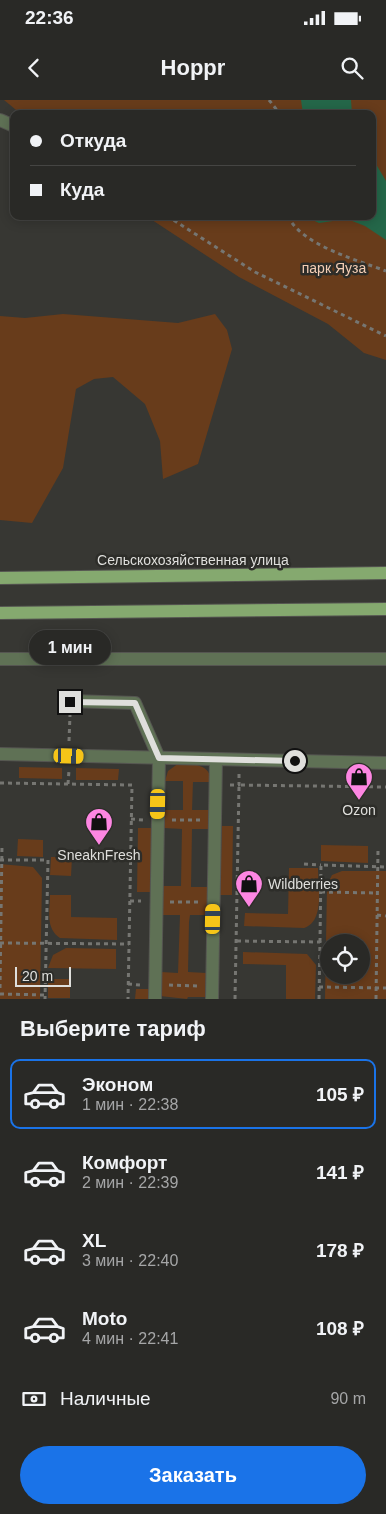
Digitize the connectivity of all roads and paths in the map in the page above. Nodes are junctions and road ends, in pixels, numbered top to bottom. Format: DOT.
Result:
graph roads {
  1 [pos="268,100"];
  2 [pos="277,110"];
  3 [pos="173,220"];
  4 [pos="290,220"];
  5 [pos="386,271"];
  6 [pos="386,336"];
  7 [pos="386,573"];
  8 [pos="0,578"];
  9 [pos="386,609"];
  10 [pos="0,613"];
  11 [pos="0,659"];
  12 [pos="386,660"];
  13 [pos="70,702"];
  14 [pos="0,754"];
  15 [pos="159,758"];
  16 [pos="216,759"];
  17 [pos="240,760"];
  18 [pos="386,763"];
  19 [pos="0,783"];
  20 [pos="216,784"];
  21 [pos="239,785"];
  22 [pos="386,787"];
  23 [pos="131,820"];
  24 [pos="158,820"];
  25 [pos="215,820"];
  26 [pos="238,820"];
  27 [pos="2,844"];
  28 [pos="378,849"];
  29 [pos="1,860"];
  30 [pos="304,864"];
  31 [pos="321,865"];
  32 [pos="378,866"];
  33 [pos="386,867"];
  34 [pos="321,892"];
  35 [pos="378,893"];
  36 [pos="130,901"];
  37 [pos="157,902"];
  38 [pos="214,903"];
  39 [pos="237,903"];
  40 [pos="377,915"];
  41 [pos="386,916"];
  42 [pos="0,931"];
  43 [pos="320,934"];
  44 [pos="236,941"];
  45 [pos="320,942"];
  46 [pos="0,943"];
  47 [pos="46,943"];
  48 [pos="128,944"];
  49 [pos="128,984"];
  50 [pos="156,985"];
  51 [pos="212,986"];
  52 [pos="236,986"];
  53 [pos="319,987"];
  54 [pos="0,988"];
  55 [pos="376,988"];
  56 [pos="386,988"];
  57 [pos="0,994"];
  58 [pos="45,997"];
  59 [pos="128,999"];
  60 [pos="155,999"];
  61 [pos="212,999"];
  62 [pos="236,999"];
  63 [pos="319,999"];
  64 [pos="376,999"];
  1 -- 2 [label="path"];
  3 -- 6 [label="path"];
  4 -- 5 [label="path"];
  7 -- 8 [label="main road, Сельскохозяйственная улица"];
  9 -- 10 [label="main road"];
  11 -- 12 [label="street"];
  13 -- 15 [label="street"];
  14 -- 15 [label="street"];
  15 -- 16 [label="street"];
  15 -- 24 [label="street"];
  16 -- 17 [label="street"];
  16 -- 20 [label="street"];
  17 -- 18 [label="street"];
  17 -- 21 [label="path"];
  19 -- 23 [label="path"];
  20 -- 21 [label="path"];
  20 -- 25 [label="street"];
  21 -- 22 [label="path"];
  21 -- 26 [label="path"];
  23 -- 24 [label="path"];
  23 -- 36 [label="path"];
  24 -- 25 [label="path"];
  24 -- 37 [label="street"];
  25 -- 26 [label="path"];
  25 -- 38 [label="street"];
  26 -- 39 [label="path"];
  27 -- 29 [label="path"];
  28 -- 32 [label="path"];
  29 -- 42 [label="path"];
  29 -- 47 [label="path"];
  30 -- 31 [label="path"];
  31 -- 32 [label="path"];
  31 -- 34 [label="path"];
  32 -- 33 [label="path"];
  32 -- 35 [label="path"];
  34 -- 35 [label="path"];
  34 -- 43 [label="path"];
  35 -- 40 [label="path"];
  36 -- 37 [label="path"];
  36 -- 48 [label="path"];
  37 -- 38 [label="path"];
  37 -- 50 [label="street"];
  38 -- 39 [label="path"];
  38 -- 51 [label="street"];
  39 -- 44 [label="path"];
  40 -- 41 [label="path"];
  40 -- 55 [label="path"];
  42 -- 46 [label="path"];
  44 -- 45 [label="path"];
  44 -- 52 [label="path"];
  45 -- 53 [label="path"];
  46 -- 47 [label="path"];
  46 -- 54 [label="path"];
  47 -- 48 [label="path"];
  47 -- 58 [label="path"];
  48 -- 49 [label="path"];
  49 -- 50 [label="path"];
  49 -- 59 [label="path"];
  50 -- 51 [label="path"];
  50 -- 60 [label="street"];
  51 -- 52 [label="path"];
  51 -- 61 [label="street"];
  52 -- 62 [label="path"];
  53 -- 55 [label="path"];
  53 -- 63 [label="path"];
  55 -- 56 [label="path"];
  55 -- 64 [label="path"];
  57 -- 58 [label="path"];
}
